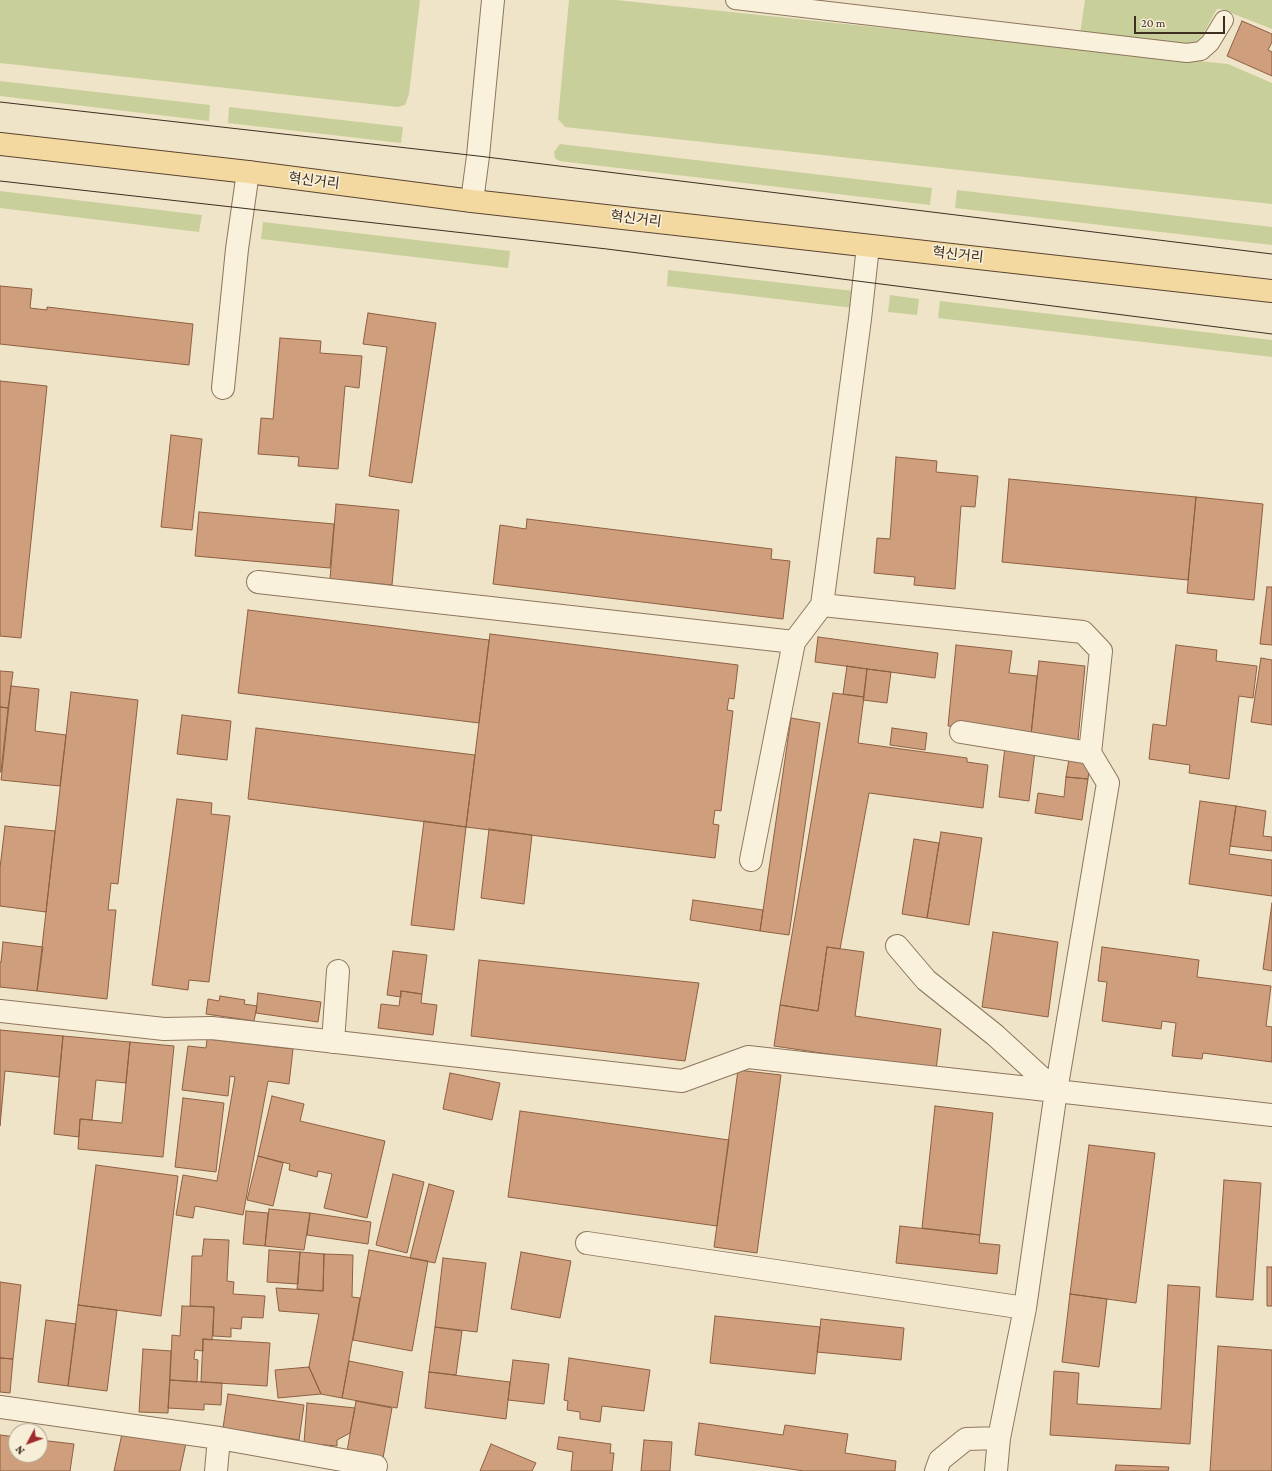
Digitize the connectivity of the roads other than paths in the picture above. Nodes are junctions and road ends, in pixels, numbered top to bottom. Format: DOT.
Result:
graph roads {
  1 [pos="493,0"];
  2 [pos="735,0"];
  3 [pos="1224,20"];
  4 [pos="0,144"];
  5 [pos="248,172"];
  6 [pos="472,201"];
  7 [pos="868,246"];
  8 [pos="1272,291"];
  9 [pos="224,388"];
  10 [pos="258,582"];
  11 [pos="822,605"];
  12 [pos="794,642"];
  13 [pos="961,732"];
  14 [pos="1090,753"];
  15 [pos="751,860"];
  16 [pos="897,946"];
  17 [pos="338,971"];
  18 [pos="0,1011"];
  19 [pos="333,1042"];
  20 [pos="1056,1091"];
  21 [pos="1272,1115"];
  22 [pos="588,1244"];
  23 [pos="1025,1308"];
  24 [pos="0,1407"];
  25 [pos="219,1438"];
  26 [pos="999,1438"];
  27 [pos="376,1466"];
  28 [pos="216,1471"];
  29 [pos="936,1471"];
  30 [pos="996,1471"];
  1 -- 6 [label="street"];
  2 -- 3 [label="lane"];
  4 -- 5 [label="main road, 혁신거리"];
  5 -- 6 [label="main road, 혁신거리"];
  5 -- 9 [label="street"];
  6 -- 7 [label="main road, 혁신거리"];
  7 -- 8 [label="main road, 혁신거리"];
  7 -- 11 [label="street"];
  10 -- 12 [label="street"];
  11 -- 12 [label="street"];
  11 -- 14 [label="street"];
  12 -- 15 [label="street"];
  13 -- 14 [label="street"];
  14 -- 20 [label="street"];
  16 -- 20 [label="street"];
  17 -- 19 [label="street"];
  18 -- 19 [label="street"];
  19 -- 20 [label="street"];
  20 -- 21 [label="street"];
  20 -- 23 [label="street"];
  22 -- 23 [label="street"];
  23 -- 26 [label="street"];
  24 -- 25 [label="street"];
  25 -- 27 [label="street"];
  25 -- 28 [label="street"];
  26 -- 29 [label="street"];
  26 -- 30 [label="street"];
}
